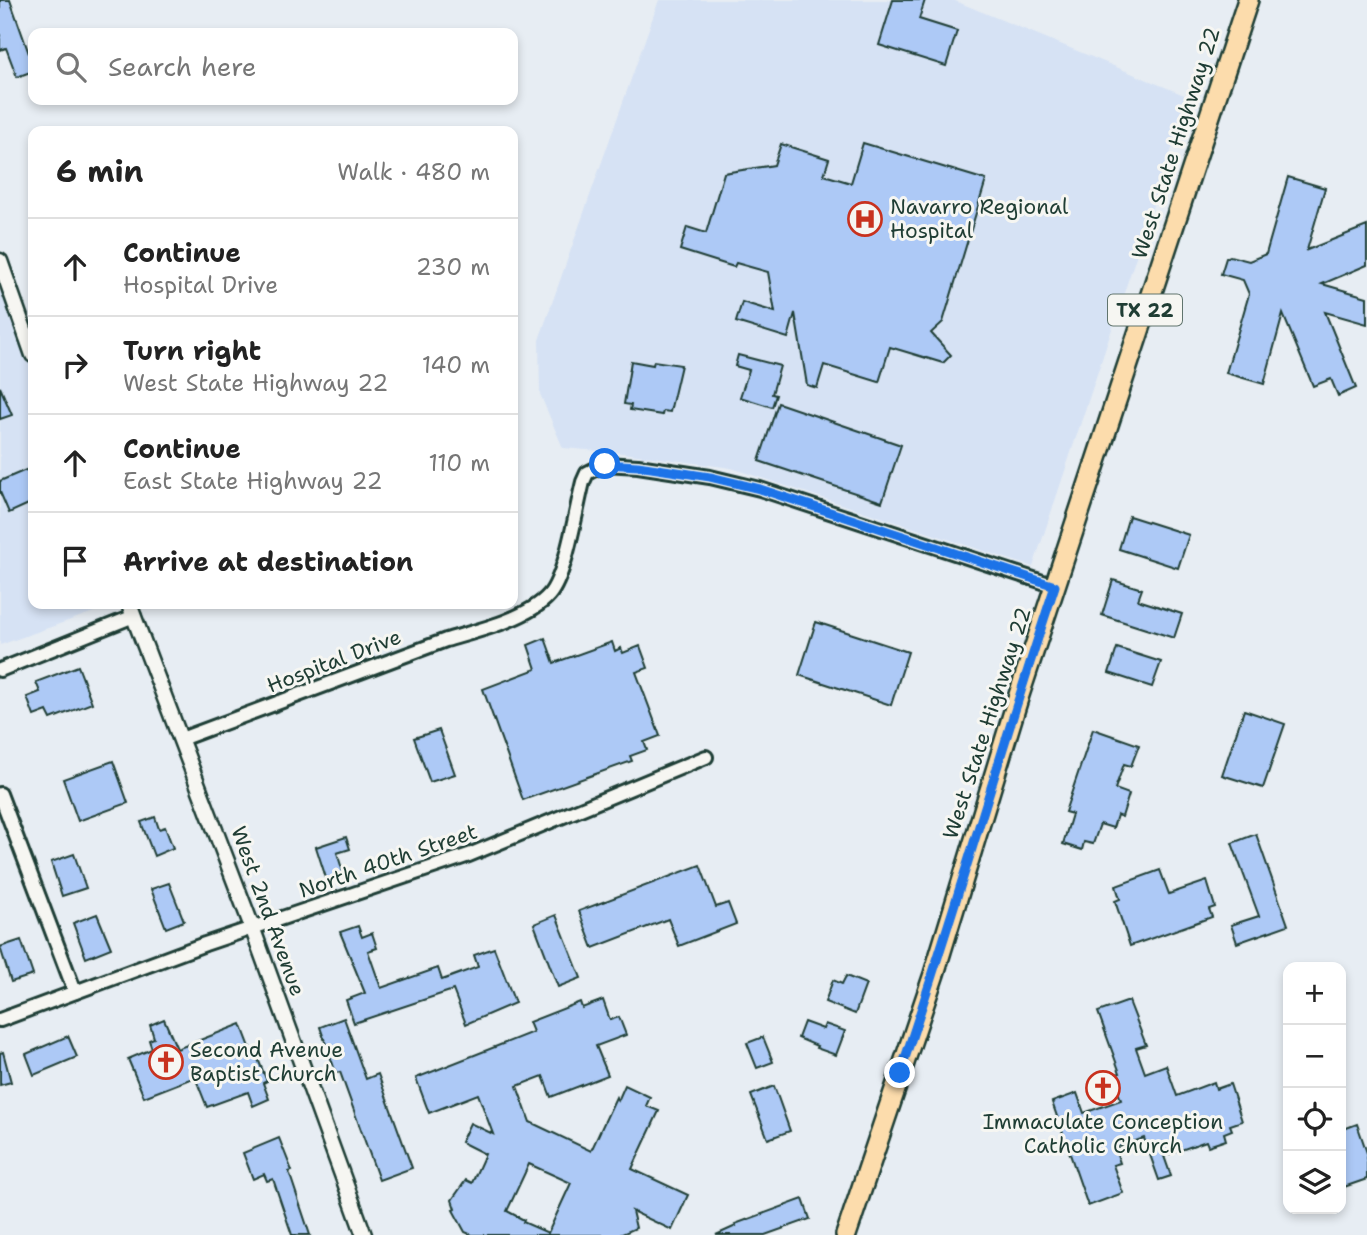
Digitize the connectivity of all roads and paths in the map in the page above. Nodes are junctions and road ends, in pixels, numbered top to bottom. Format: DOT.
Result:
graph roads {
  1 [pos="1248,0"];
  2 [pos="0,261"];
  3 [pos="28,341"];
  4 [pos="1055,586"];
  5 [pos="131,610"];
  6 [pos="0,670"];
  7 [pos="181,739"];
  8 [pos="706,757"];
  9 [pos="0,794"];
  10 [pos="252,927"];
  11 [pos="75,992"];
  12 [pos="0,1020"];
  13 [pos="365,1235"];
  14 [pos="846,1235"];
  1 -- 4 [label="main road, West State Highway 22 / TX 22"];
  2 -- 3 [label="street"];
  4 -- 7 [label="street, Hospital Drive"];
  4 -- 14 [label="main road, West State Highway 22 / TX 22"];
  5 -- 6 [label="street"];
  5 -- 7 [label="street, West 2nd Avenue"];
  7 -- 10 [label="street, West 2nd Avenue"];
  8 -- 10 [label="street, North 40th Street"];
  9 -- 11 [label="street"];
  10 -- 11 [label="street, North 40th Street"];
  10 -- 13 [label="street, West 2nd Avenue"];
  11 -- 12 [label="street, North 40th Street"];
}
